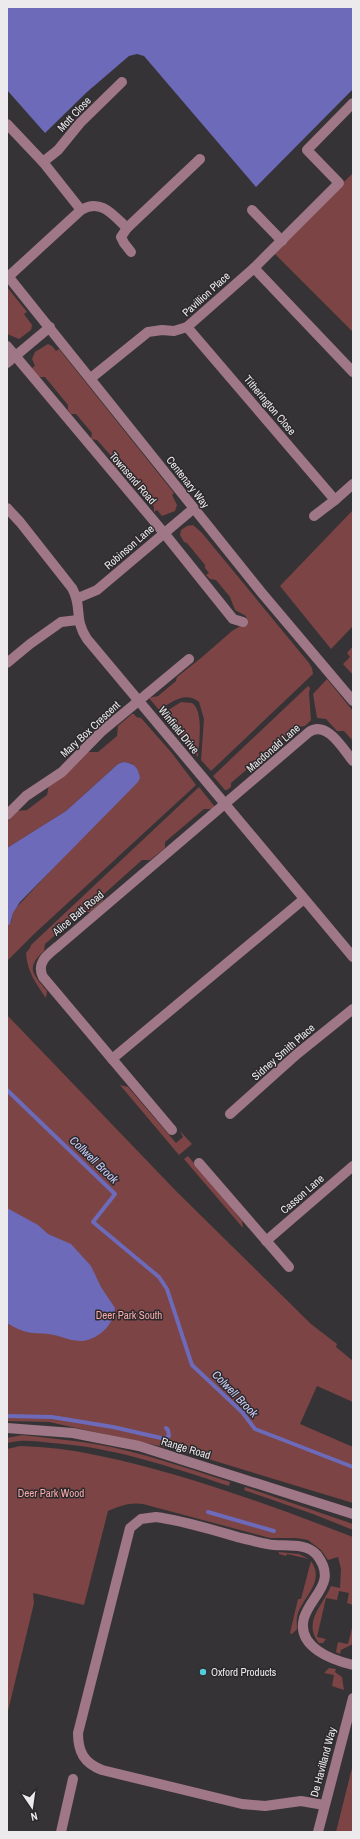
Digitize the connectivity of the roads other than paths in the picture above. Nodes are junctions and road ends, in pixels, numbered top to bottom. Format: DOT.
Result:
graph roads {
  1 [pos="122,82"];
  2 [pos="353,103"];
  3 [pos="7,124"];
  4 [pos="200,159"];
  5 [pos="43,162"];
  6 [pos="81,210"];
  7 [pos="252,210"];
  8 [pos="128,228"];
  9 [pos="282,241"];
  10 [pos="131,252"];
  11 [pos="254,268"];
  12 [pos="8,276"];
  13 [pos="50,327"];
  14 [pos="188,327"];
  15 [pos="7,346"];
  16 [pos="15,356"];
  17 [pos="7,363"];
  18 [pos="353,372"];
  19 [pos="91,378"];
  20 [pos="353,484"];
  21 [pos="335,500"];
  22 [pos="7,509"];
  23 [pos="194,509"];
  24 [pos="314,516"];
  25 [pos="164,532"];
  26 [pos="78,598"];
  27 [pos="78,620"];
  28 [pos="243,622"];
  29 [pos="189,659"];
  30 [pos="7,663"];
  31 [pos="138,700"];
  32 [pos="353,701"];
  33 [pos="353,761"];
  34 [pos="225,805"];
  35 [pos="7,815"];
  36 [pos="304,899"];
  37 [pos="353,957"];
  38 [pos="353,1009"];
  39 [pos="112,1058"];
  40 [pos="230,1114"];
  41 [pos="172,1130"];
  42 [pos="199,1163"];
  43 [pos="353,1166"];
  44 [pos="266,1241"];
  45 [pos="289,1267"];
  46 [pos="7,1428"];
  47 [pos="353,1514"];
  48 [pos="353,1665"];
  49 [pos="353,1698"];
  50 [pos="73,1779"];
  51 [pos="324,1805"];
  52 [pos="61,1832"];
  53 [pos="318,1832"];
  1 -- 5 [label="street, Mott Close"];
  2 -- 9 [label="street, Pavillion Place"];
  3 -- 5 [label="street"];
  4 -- 8 [label="street"];
  5 -- 6 [label="street"];
  6 -- 8 [label="street"];
  6 -- 12 [label="street"];
  7 -- 9 [label="street"];
  8 -- 10 [label="street"];
  9 -- 11 [label="street, Pavillion Place"];
  11 -- 14 [label="street, Pavillion Place"];
  11 -- 18 [label="street"];
  12 -- 13 [label="street, Centenary Way"];
  13 -- 16 [label="street"];
  13 -- 19 [label="street, Centenary Way"];
  14 -- 19 [label="street, Pavillion Place"];
  14 -- 21 [label="street, Titherington Close"];
  15 -- 16 [label="street, Townsend Road"];
  16 -- 17 [label="street"];
  16 -- 25 [label="street, Townsend Road"];
  19 -- 23 [label="street, Centenary Way"];
  20 -- 21 [label="street"];
  21 -- 24 [label="street"];
  22 -- 26 [label="street"];
  23 -- 25 [label="street, Robinson Lane"];
  23 -- 32 [label="street, Centenary Way"];
  25 -- 26 [label="street, Robinson Lane"];
  25 -- 28 [label="street, Townsend Road"];
  26 -- 27 [label="street, Winfield Drive"];
  27 -- 30 [label="street"];
  27 -- 31 [label="street, Winfield Drive"];
  29 -- 31 [label="street, Mary Box Crescent"];
  31 -- 34 [label="street, Winfield Drive"];
  31 -- 35 [label="street, Mary Box Crescent"];
  33 -- 34 [label="street, Macdonald Lane"];
  34 -- 36 [label="street, Winfield Drive"];
  34 -- 39 [label="street, Alice Batt Road"];
  36 -- 37 [label="street, Winfield Drive"];
  36 -- 39 [label="street"];
  38 -- 40 [label="street, Sidney Smith Place"];
  39 -- 41 [label="street, Alice Batt Road"];
  42 -- 44 [label="street"];
  43 -- 44 [label="street, Casson Lane"];
  44 -- 45 [label="street"];
  46 -- 47 [label="street, Range Road"];
  48 -- 51 [label="street"];
  49 -- 51 [label="street, De Havilland Way"];
  50 -- 52 [label="street"];
  51 -- 53 [label="street, De Havilland Way"];
}
